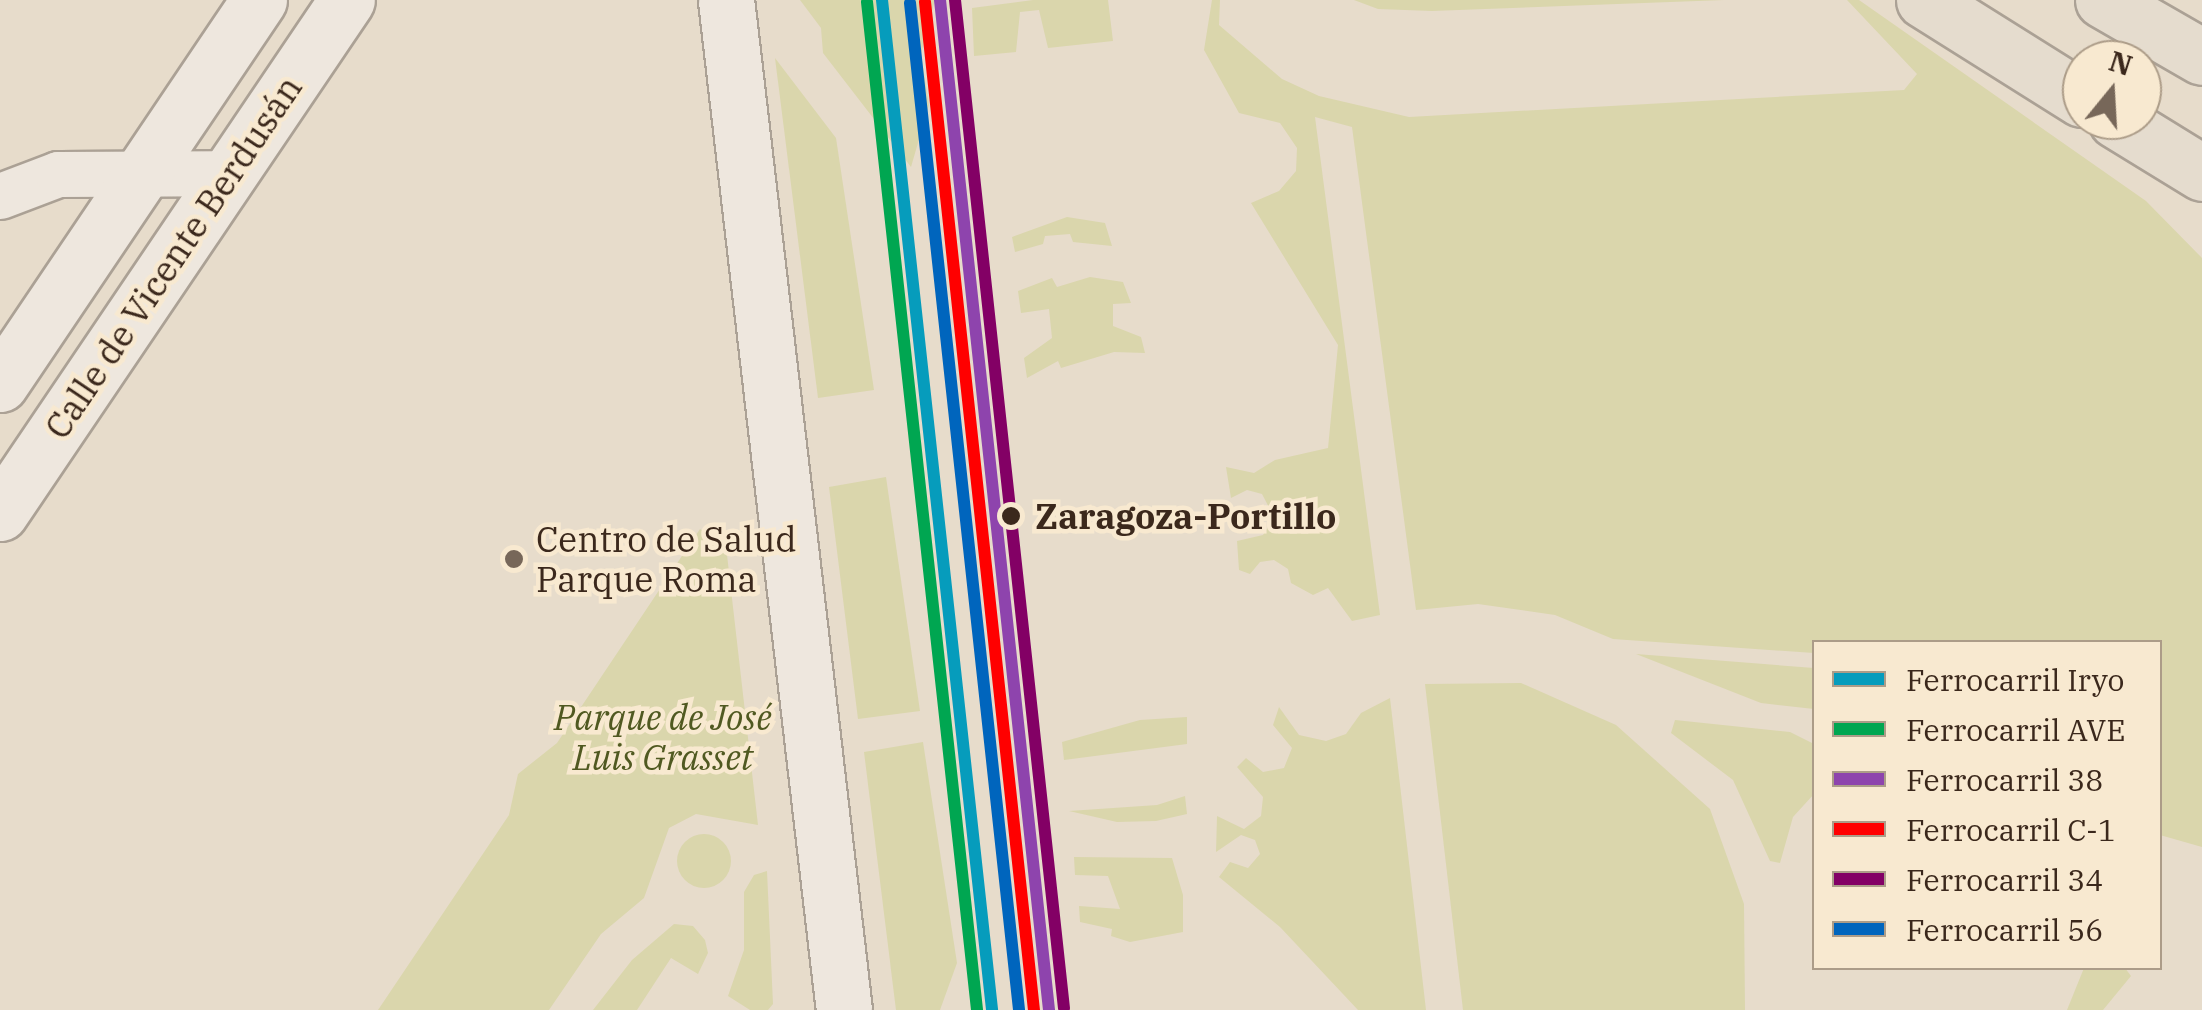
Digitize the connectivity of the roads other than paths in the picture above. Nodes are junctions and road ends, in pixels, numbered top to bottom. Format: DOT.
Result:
graph roads {
  1 [pos="259,0"];
  2 [pos="347,0"];
  3 [pos="726,0"];
  4 [pos="1924,0"];
  5 [pos="2103,0"];
  6 [pos="2202,57"];
  7 [pos="2062,86"];
  8 [pos="2148,140"];
  9 [pos="142,172"];
  10 [pos="230,172"];
  11 [pos="2202,173"];
  12 [pos="0,196"];
  13 [pos="0,384"];
  14 [pos="0,513"];
  15 [pos="844,1010"];
  1 -- 9 [label="main road, Calle de Vicente Berdusán"];
  2 -- 10 [label="main road, Calle de Vicente Berdusán"];
  3 -- 15 [label="main road"];
  4 -- 7 [label="main road"];
  5 -- 6 [label="main road"];
  8 -- 11 [label="main road"];
  9 -- 10 [label="street"];
  9 -- 12 [label="street"];
  9 -- 13 [label="main road, Calle de Vicente Berdusán"];
  10 -- 14 [label="main road, Calle de Vicente Berdusán"];
}
